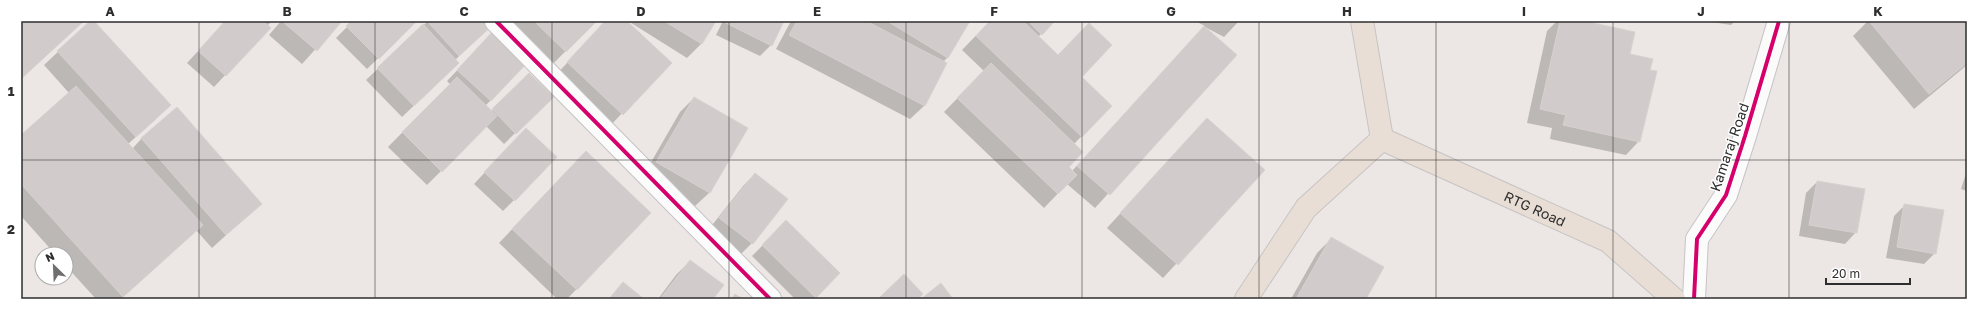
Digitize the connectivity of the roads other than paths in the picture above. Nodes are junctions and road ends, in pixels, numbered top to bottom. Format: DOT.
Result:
graph roads {
  1 [pos="496,21"];
  2 [pos="1362,21"];
  3 [pos="1780,21"];
  4 [pos="1382,139"];
  5 [pos="770,299"];
  6 [pos="1246,299"];
  7 [pos="1674,299"];
  8 [pos="1694,299"];
  1 -- 5 [label="street"];
  2 -- 4 [label="main road"];
  3 -- 8 [label="street, Kamaraj Road"];
  4 -- 6 [label="main road"];
  4 -- 7 [label="main road, RTG Road"];
}
